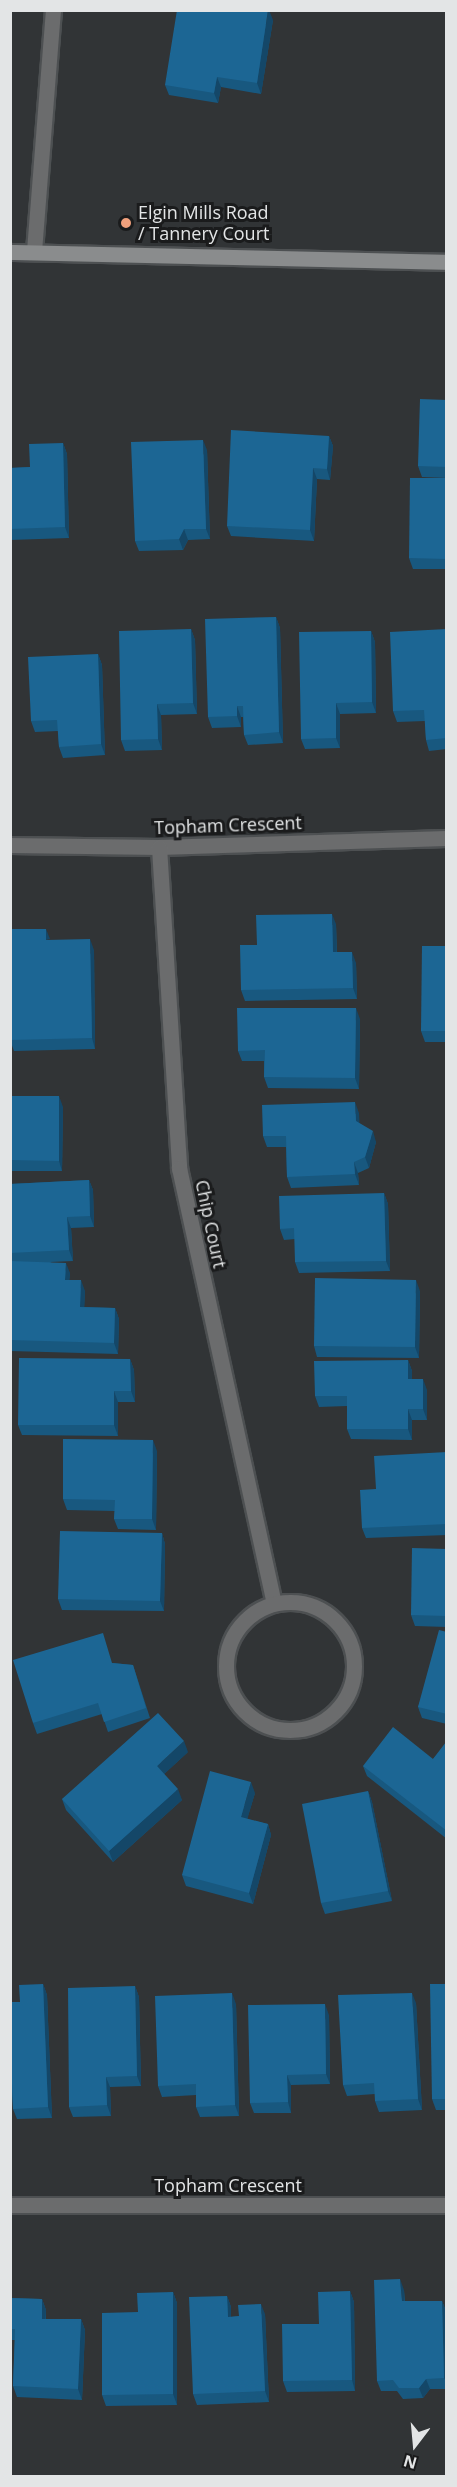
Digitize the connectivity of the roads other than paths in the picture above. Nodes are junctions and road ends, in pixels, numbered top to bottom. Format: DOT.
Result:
graph roads {
  1 [pos="53,10"];
  2 [pos="34,251"];
  3 [pos="10,252"];
  4 [pos="447,262"];
  5 [pos="447,838"];
  6 [pos="10,845"];
  7 [pos="159,847"];
  8 [pos="274,1603"];
  9 [pos="10,2205"];
  10 [pos="447,2205"];
  1 -- 2 [label="street"];
  2 -- 3 [label="main road"];
  2 -- 4 [label="main road"];
  5 -- 7 [label="street, Topham Crescent"];
  6 -- 7 [label="street, Topham Crescent"];
  7 -- 8 [label="street, Chip Court"];
  8 -- 8 [label="street"];
  9 -- 10 [label="street, Topham Crescent"];
}
